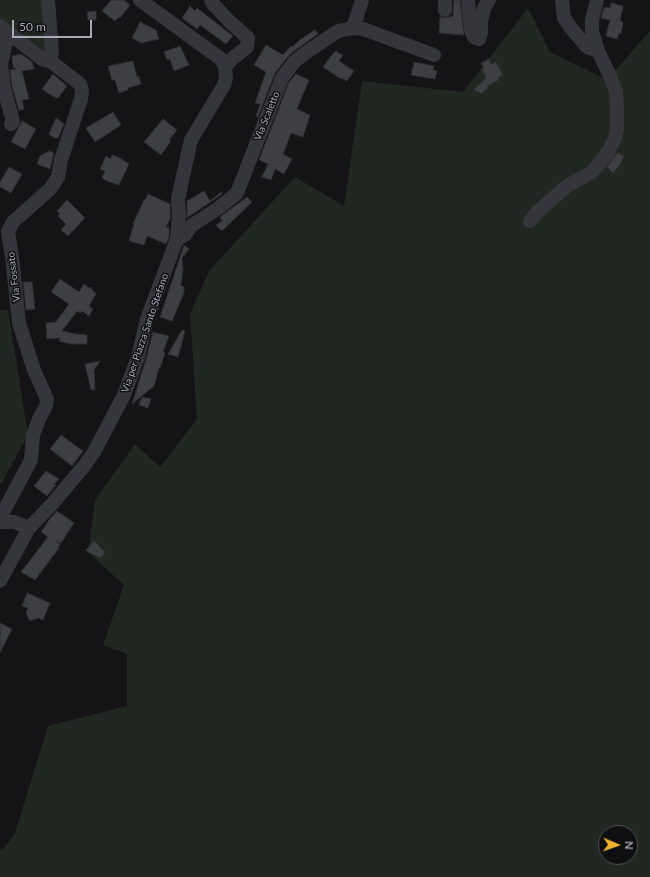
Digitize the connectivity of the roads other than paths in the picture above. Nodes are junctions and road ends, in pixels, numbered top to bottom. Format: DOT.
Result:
graph roads {
  1 [pos="48,0"];
  2 [pos="140,0"];
  3 [pos="211,0"];
  4 [pos="362,0"];
  5 [pos="468,0"];
  6 [pos="489,0"];
  7 [pos="562,0"];
  8 [pos="597,0"];
  9 [pos="353,28"];
  10 [pos="5,30"];
  11 [pos="598,51"];
  12 [pos="434,55"];
  13 [pos="49,60"];
  14 [pos="225,67"];
  15 [pos="11,124"];
  16 [pos="530,221"];
  17 [pos="177,239"];
  18 [pos="0,518"];
  19 [pos="0,522"];
  20 [pos="29,528"];
  21 [pos="0,581"];
  1 -- 13 [label="street"];
  2 -- 14 [label="street"];
  3 -- 14 [label="street"];
  4 -- 9 [label="street"];
  5 -- 6 [label="street"];
  7 -- 11 [label="street"];
  8 -- 11 [label="street"];
  9 -- 12 [label="street"];
  9 -- 17 [label="street, Via Scaletto"];
  10 -- 13 [label="street, Via Fossato"];
  10 -- 15 [label="street"];
  11 -- 16 [label="street"];
  13 -- 18 [label="street, Via Fossato"];
  14 -- 17 [label="street"];
  17 -- 20 [label="street, Via per Piazza Santo Stefano"];
  19 -- 20 [label="street"];
  20 -- 21 [label="street, Via per Piazza Santo Stefano"];
}
